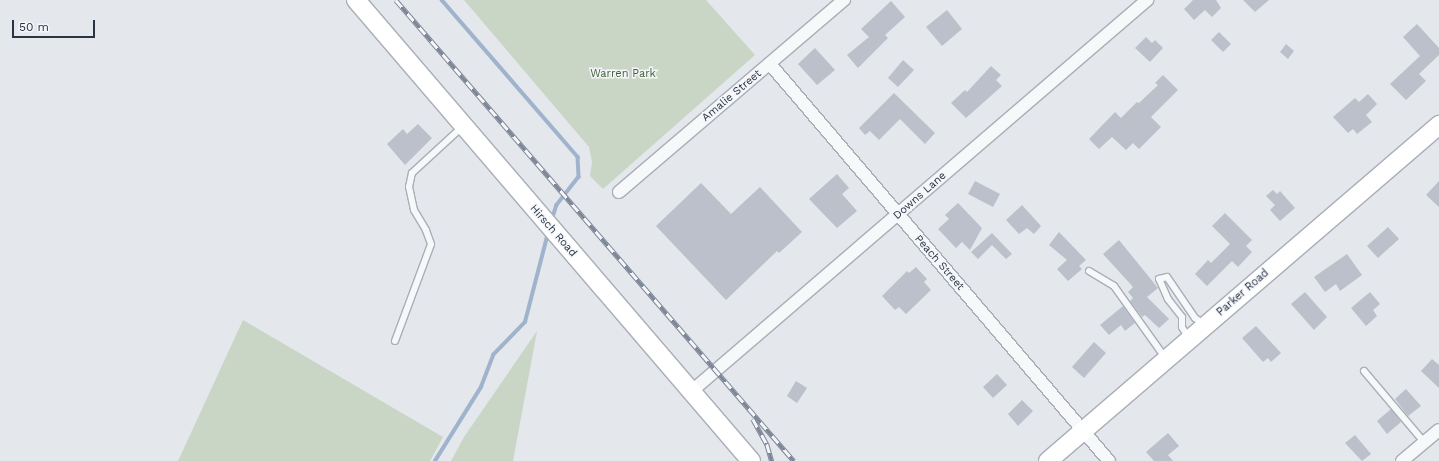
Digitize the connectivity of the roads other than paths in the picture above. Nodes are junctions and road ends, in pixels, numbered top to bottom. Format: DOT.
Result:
graph roads {
  1 [pos="356,0"];
  2 [pos="844,0"];
  3 [pos="1147,0"];
  4 [pos="770,64"];
  5 [pos="1439,124"];
  6 [pos="463,126"];
  7 [pos="619,192"];
  8 [pos="898,215"];
  9 [pos="1089,271"];
  10 [pos="1206,325"];
  11 [pos="1190,339"];
  12 [pos="395,341"];
  13 [pos="1166,359"];
  14 [pos="1364,371"];
  15 [pos="693,390"];
  16 [pos="1439,430"];
  17 [pos="1083,431"];
  18 [pos="1424,442"];
  19 [pos="751,461"];
  20 [pos="1048,461"];
  21 [pos="1108,461"];
  22 [pos="1402,461"];
  1 -- 6 [label="main road, Hirsch Road"];
  2 -- 4 [label="street, Amalie Street"];
  3 -- 8 [label="street, Downs Lane"];
  4 -- 7 [label="street, Amalie Street"];
  4 -- 8 [label="street, Peach Street"];
  5 -- 10 [label="main road, Parker Road"];
  6 -- 12 [label="lane"];
  6 -- 15 [label="main road, Hirsch Road"];
  8 -- 15 [label="street, Downs Lane"];
  8 -- 17 [label="street, Peach Street"];
  9 -- 13 [label="lane"];
  10 -- 11 [label="main road, Parker Road"];
  10 -- 11 [label="lane"];
  11 -- 13 [label="main road, Parker Road"];
  13 -- 17 [label="main road, Parker Road"];
  14 -- 18 [label="lane"];
  15 -- 19 [label="main road, Hirsch Road"];
  16 -- 18 [label="street"];
  17 -- 20 [label="main road, Parker Road"];
  17 -- 21 [label="street, Peach Street"];
  18 -- 22 [label="street"];
}
